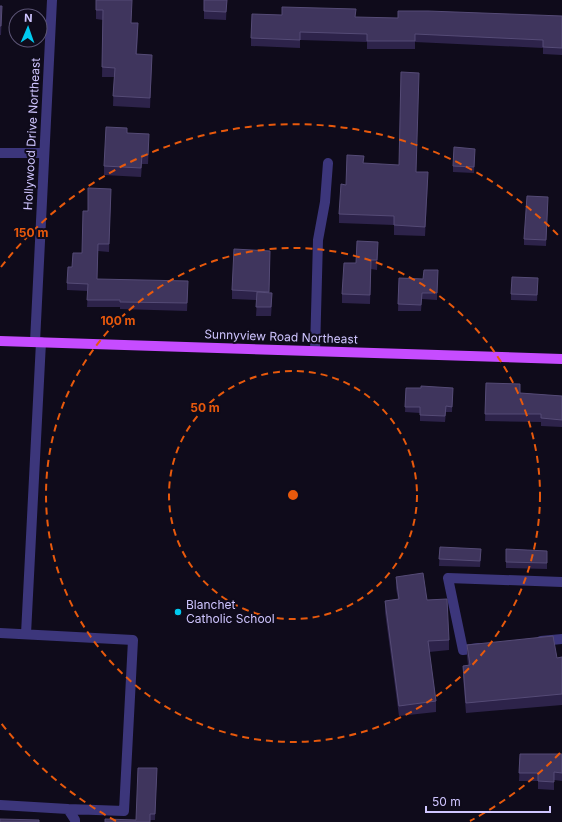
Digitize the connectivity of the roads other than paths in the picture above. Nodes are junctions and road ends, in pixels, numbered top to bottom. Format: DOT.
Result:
graph roads {
  1 [pos="52,0"];
  2 [pos="0,153"];
  3 [pos="44,153"];
  4 [pos="328,163"];
  5 [pos="0,341"];
  6 [pos="38,342"];
  7 [pos="316,351"];
  8 [pos="562,359"];
  9 [pos="562,582"];
  10 [pos="0,633"];
  11 [pos="26,634"];
  12 [pos="562,639"];
  13 [pos="531,642"];
  14 [pos="486,648"];
  15 [pos="0,805"];
  16 [pos="68,809"];
  17 [pos="75,822"];
  1 -- 3 [label="street, Hollywood Drive Northeast"];
  2 -- 3 [label="street"];
  3 -- 6 [label="street, Hollywood Drive Northeast"];
  4 -- 7 [label="street"];
  5 -- 6 [label="main road, Sunnyview Road Northeast"];
  6 -- 7 [label="main road, Sunnyview Road Northeast"];
  6 -- 11 [label="street, Hollywood Drive Northeast"];
  7 -- 8 [label="main road, Sunnyview Road Northeast"];
  9 -- 14 [label="street"];
  10 -- 11 [label="street"];
  11 -- 16 [label="street"];
  12 -- 13 [label="street"];
  15 -- 16 [label="street"];
  16 -- 17 [label="street"];
}
